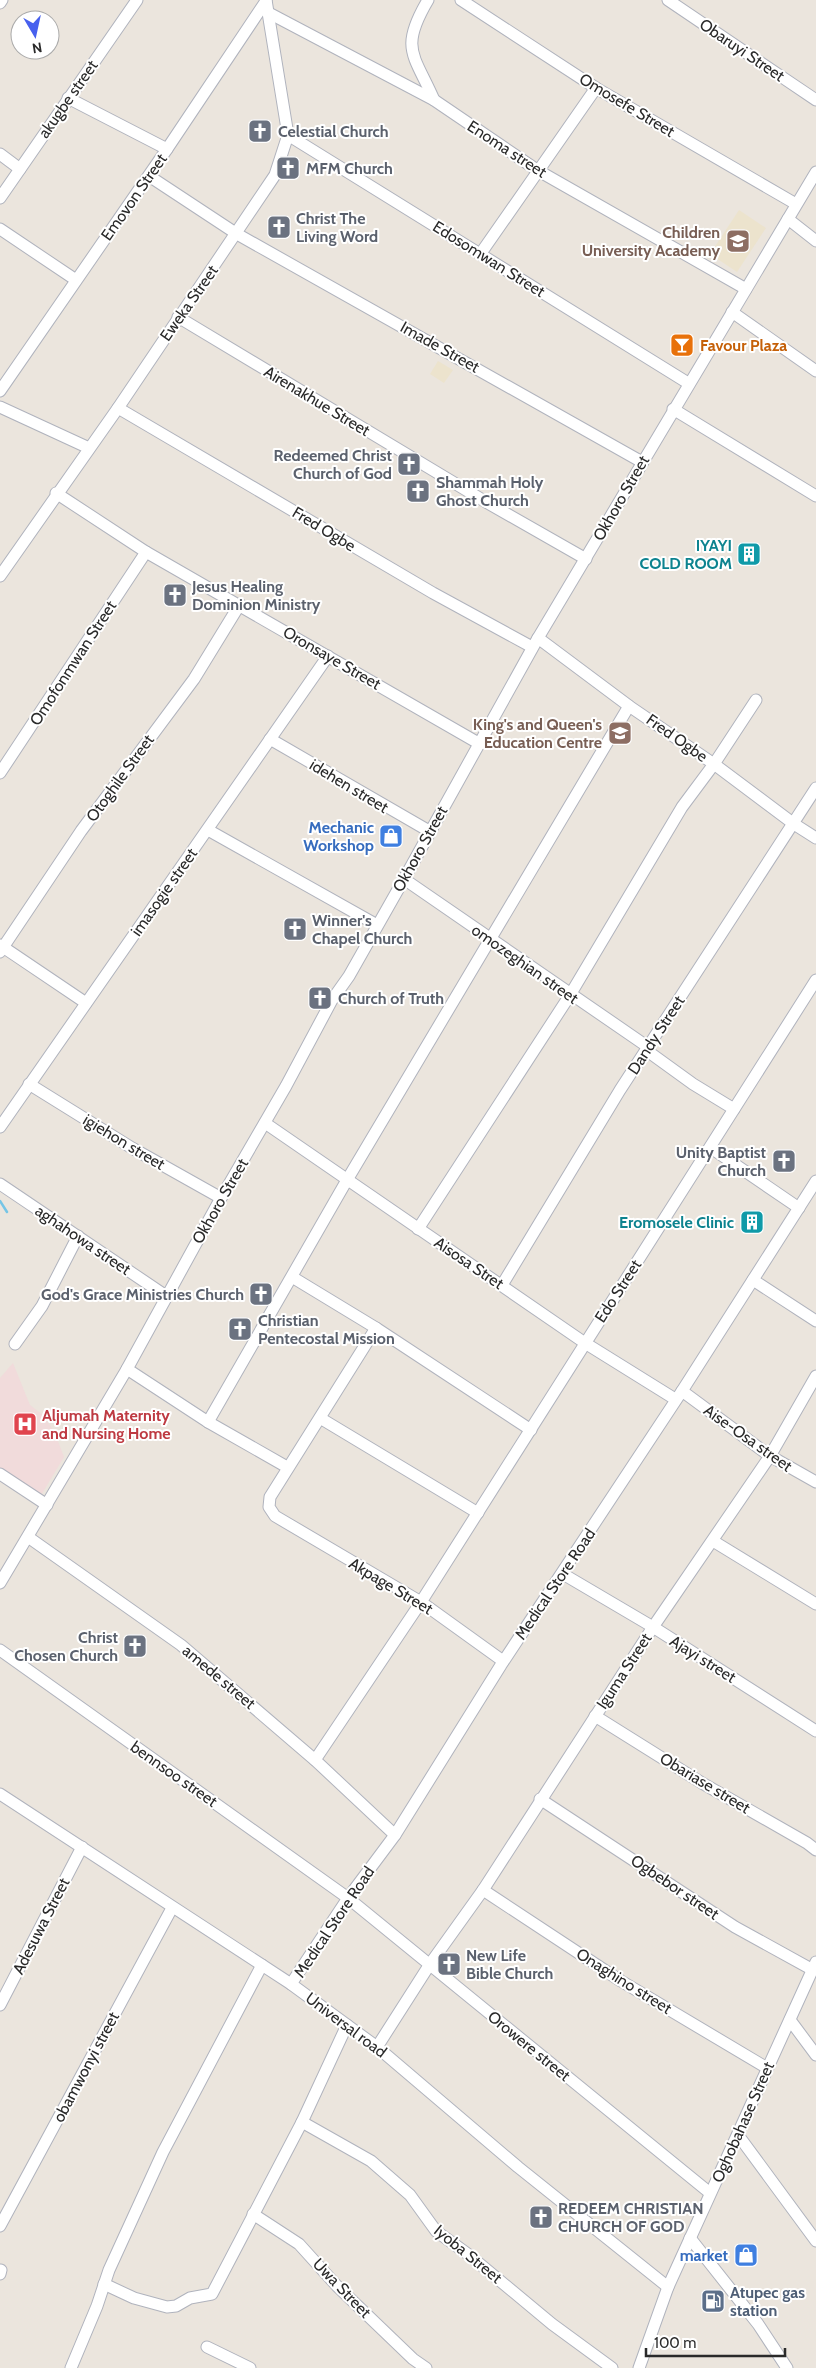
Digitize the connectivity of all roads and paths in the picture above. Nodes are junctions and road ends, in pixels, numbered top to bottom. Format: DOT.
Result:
graph roads {
  1 [pos="136,0"];
  2 [pos="428,0"];
  3 [pos="461,0"];
  4 [pos="668,0"];
  5 [pos="266,4"];
  6 [pos="596,88"];
  7 [pos="68,98"];
  8 [pos="434,100"];
  9 [pos="816,100"];
  10 [pos="288,135"];
  11 [pos="167,149"];
  12 [pos="0,154"];
  13 [pos="20,169"];
  14 [pos="537,170"];
  15 [pos="816,172"];
  16 [pos="149,176"];
  17 [pos="0,198"];
  18 [pos="796,204"];
  19 [pos="788,219"];
  20 [pos="0,229"];
  21 [pos="237,234"];
  22 [pos="816,241"];
  23 [pos="480,253"];
  24 [pos="76,280"];
  25 [pos="746,289"];
  26 [pos="732,312"];
  27 [pos="178,317"];
  28 [pos="816,371"];
  29 [pos="688,383"];
  30 [pos="0,391"];
  31 [pos="0,407"];
  32 [pos="118,408"];
  33 [pos="674,409"];
  34 [pos="89,448"];
  35 [pos="642,462"];
  36 [pos="56,494"];
  37 [pos="816,496"];
  38 [pos="146,552"];
  39 [pos="586,558"];
  40 [pos="0,576"];
  41 [pos="240,604"];
  42 [pos="535,642"];
  43 [pos="328,656"];
  44 [pos="756,700"];
  45 [pos="629,706"];
  46 [pos="270,739"];
  47 [pos="480,744"];
  48 [pos="714,764"];
  49 [pos="0,773"];
  50 [pos="816,788"];
  51 [pos="794,824"];
  52 [pos="208,830"];
  53 [pos="429,831"];
  54 [pos="816,838"];
  55 [pos="404,880"];
  56 [pos="377,925"];
  57 [pos="491,941"];
  58 [pos="1,948"];
  59 [pos="816,980"];
  60 [pos="570,995"];
  61 [pos="86,1003"];
  62 [pos="647,1048"];
  63 [pos="28,1084"];
  64 [pos="734,1109"];
  65 [pos="265,1123"];
  66 [pos="0,1127"];
  67 [pos="711,1148"];
  68 [pos="347,1180"];
  69 [pos="816,1181"];
  70 [pos="0,1184"];
  71 [pos="221,1198"];
  72 [pos="799,1208"];
  73 [pos="418,1228"];
  74 [pos="78,1236"];
  75 [pos="292,1277"];
  76 [pos="754,1280"];
  77 [pos="502,1285"];
  78 [pos="166,1296"];
  79 [pos="816,1321"];
  80 [pos="376,1328"];
  81 [pos="585,1343"];
  82 [pos="15,1344"];
  83 [pos="127,1369"];
  84 [pos="816,1376"];
  85 [pos="678,1395"];
  86 [pos="320,1418"];
  87 [pos="208,1422"];
  88 [pos="531,1430"];
  89 [pos="770,1456"];
  90 [pos="287,1467"];
  91 [pos="0,1474"];
  92 [pos="816,1482"];
  93 [pos="47,1506"];
  94 [pos="478,1513"];
  95 [pos="28,1537"];
  96 [pos="713,1541"];
  97 [pos="563,1574"];
  98 [pos="0,1583"];
  99 [pos="420,1602"];
  100 [pos="816,1604"];
  101 [pos="653,1628"];
  102 [pos="0,1650"];
  103 [pos="504,1661"];
  104 [pos="595,1716"];
  105 [pos="816,1731"];
  106 [pos="316,1760"];
  107 [pos="0,1794"];
  108 [pos="540,1799"];
  109 [pos="395,1834"];
  110 [pos="82,1846"];
  111 [pos="816,1850"];
  112 [pos="483,1890"];
  113 [pos="348,1898"];
  114 [pos="172,1908"];
  115 [pos="430,1964"];
  116 [pos="262,1965"];
  117 [pos="814,1966"];
  118 [pos="291,1984"];
  119 [pos="0,2005"];
  120 [pos="790,2020"];
  121 [pos="347,2025"];
  122 [pos="377,2047"];
  123 [pos="816,2055"];
  124 [pos="767,2068"];
  125 [pos="302,2122"];
  126 [pos="738,2135"];
  127 [pos="710,2193"];
  128 [pos="253,2214"];
  129 [pos="0,2226"];
  130 [pos="690,2238"];
  131 [pos="816,2241"];
  132 [pos="104,2284"];
  133 [pos="668,2288"];
  134 [pos="207,2347"];
  135 [pos="641,2367"];
  136 [pos="71,2368"];
  137 [pos="250,2368"];
  138 [pos="426,2368"];
  139 [pos="612,2368"];
  140 [pos="787,2368"];
  1 -- 7 [label="street, akugbe street"];
  2 -- 8 [label="street"];
  3 -- 6 [label="street, Omosefe Street"];
  4 -- 9 [label="street, Obaruyi Street"];
  5 -- 8 [label="street, Enoma street"];
  5 -- 10 [label="street, Eweka Street"];
  5 -- 11 [label="street, Emovon Street"];
  6 -- 14 [label="street"];
  6 -- 18 [label="street, Omosefe Street"];
  7 -- 11 [label="street"];
  7 -- 13 [label="street, akugbe street"];
  8 -- 14 [label="street, Enoma street"];
  10 -- 21 [label="street, Eweka Street"];
  10 -- 23 [label="street, Edosomwan Street"];
  11 -- 16 [label="street, Emovon Street"];
  12 -- 13 [label="street"];
  13 -- 17 [label="street, akugbe street"];
  14 -- 23 [label="street"];
  14 -- 25 [label="street, Enoma street"];
  15 -- 18 [label="street, Okhoro Street"];
  16 -- 21 [label="street, Imade Street"];
  16 -- 24 [label="street, Emovon Street"];
  18 -- 19 [label="street, Okhoro Street"];
  19 -- 22 [label="street"];
  19 -- 25 [label="street, Okhoro Street"];
  20 -- 24 [label="street"];
  21 -- 27 [label="street, Eweka Street"];
  21 -- 35 [label="street, Imade Street"];
  23 -- 29 [label="street, Edosomwan Street"];
  24 -- 30 [label="street, Emovon Street"];
  25 -- 26 [label="street, Okhoro Street"];
  26 -- 28 [label="street"];
  26 -- 29 [label="street, Okhoro Street"];
  27 -- 32 [label="street, Eweka Street"];
  27 -- 39 [label="street, Airenakhue Street"];
  29 -- 33 [label="street, Okhoro Street"];
  31 -- 34 [label="street"];
  32 -- 34 [label="street, Eweka Street"];
  32 -- 42 [label="street, Fred Ogbe"];
  33 -- 35 [label="street, Okhoro Street"];
  33 -- 37 [label="street"];
  34 -- 36 [label="street, Eweka Street"];
  35 -- 39 [label="street, Okhoro Street"];
  36 -- 38 [label="street, Oronsaye Street"];
  36 -- 40 [label="street, Eweka Street"];
  38 -- 41 [label="street, Oronsaye Street"];
  38 -- 49 [label="street, Omofonmwan Street"];
  39 -- 42 [label="street, Okhoro Street"];
  41 -- 43 [label="street, Oronsaye Street"];
  41 -- 58 [label="street, Otoghile Street"];
  42 -- 45 [label="street, Fred Ogbe"];
  42 -- 47 [label="street, Okhoro Street"];
  43 -- 46 [label="street, imasogie street"];
  43 -- 47 [label="street, Oronsaye Street"];
  44 -- 48 [label="street"];
  45 -- 48 [label="street, Fred Ogbe"];
  45 -- 57 [label="street"];
  46 -- 52 [label="street, imasogie street"];
  46 -- 53 [label="street, idehen street"];
  47 -- 53 [label="street, Okhoro Street"];
  48 -- 51 [label="street, Fred Ogbe"];
  48 -- 60 [label="street"];
  50 -- 51 [label="street, Dandy Street"];
  51 -- 54 [label="street, Fred Ogbe"];
  51 -- 62 [label="street, Dandy Street"];
  52 -- 56 [label="street"];
  52 -- 61 [label="street, imasogie street"];
  53 -- 55 [label="street, Okhoro Street"];
  55 -- 56 [label="street, Okhoro Street"];
  55 -- 57 [label="street, omozeghian street"];
  56 -- 65 [label="street, Okhoro Street"];
  57 -- 60 [label="street, omozeghian street"];
  57 -- 68 [label="street"];
  58 -- 61 [label="street"];
  59 -- 64 [label="street, Edo Street"];
  60 -- 62 [label="street, omozeghian street"];
  60 -- 73 [label="street"];
  61 -- 63 [label="street, imasogie street"];
  62 -- 64 [label="street, omozeghian street"];
  62 -- 77 [label="street, Dandy Street"];
  63 -- 66 [label="street, imasogie street"];
  63 -- 71 [label="street, igiehon street"];
  64 -- 67 [label="street, Edo Street"];
  65 -- 68 [label="street, Aisosa Stret"];
  65 -- 71 [label="street, Okhoro Street"];
  67 -- 72 [label="street"];
  67 -- 81 [label="street, Edo Street"];
  68 -- 73 [label="street, Aisosa Stret"];
  68 -- 75 [label="street"];
  69 -- 72 [label="street, Medical Store Road"];
  70 -- 74 [label="street, aghahowa street"];
  71 -- 78 [label="street, Okhoro Street"];
  72 -- 76 [label="street, Medical Store Road"];
  73 -- 77 [label="street, Aisosa Stret"];
  74 -- 78 [label="street, aghahowa street"];
  74 -- 82 [label="street"];
  75 -- 80 [label="street"];
  75 -- 87 [label="street"];
  76 -- 79 [label="street"];
  76 -- 85 [label="street, Medical Store Road"];
  77 -- 81 [label="street, Aisosa Stret"];
  78 -- 83 [label="street, Okhoro Street"];
  80 -- 86 [label="street"];
  80 -- 88 [label="street"];
  81 -- 85 [label="street, Aisosa Stret"];
  81 -- 88 [label="street, Edo Street"];
  83 -- 87 [label="street"];
  83 -- 93 [label="street, Okhoro Street"];
  84 -- 89 [label="street, Iguma Street"];
  85 -- 89 [label="street, Aise-Osa street"];
  85 -- 97 [label="street, Medical Store Road"];
  86 -- 90 [label="street"];
  86 -- 94 [label="street"];
  87 -- 90 [label="street"];
  88 -- 94 [label="street, Edo Street"];
  89 -- 92 [label="street, Aise-Osa street"];
  89 -- 96 [label="street, Iguma Street"];
  90 -- 99 [label="street, Akpage Street"];
  91 -- 93 [label="street"];
  93 -- 95 [label="street, Okhoro Street"];
  94 -- 99 [label="street, Edo Street"];
  95 -- 98 [label="street, Okhoro Street"];
  95 -- 106 [label="street, amede street"];
  96 -- 100 [label="street"];
  96 -- 101 [label="street, Iguma Street"];
  97 -- 101 [label="street, Ajayi street"];
  97 -- 103 [label="street, Medical Store Road"];
  99 -- 103 [label="street, Akpage Street"];
  99 -- 106 [label="street, Edo Street"];
  101 -- 104 [label="street, Iguma Street"];
  101 -- 105 [label="street, Ajayi street"];
  102 -- 113 [label="street, bennsoo street"];
  103 -- 109 [label="street, Medical Store Road"];
  104 -- 108 [label="street, Iguma Street"];
  104 -- 111 [label="street, Obariase street"];
  106 -- 109 [label="street, amede street"];
  107 -- 110 [label="street, Universal road"];
  108 -- 112 [label="street, Iguma Street"];
  108 -- 117 [label="street, Ogbebor street"];
  109 -- 113 [label="street, Medical Store Road"];
  110 -- 114 [label="street, Universal road"];
  110 -- 119 [label="street, Adesuwa Street"];
  112 -- 115 [label="street, Iguma Street"];
  112 -- 124 [label="street, Onaghino street"];
  113 -- 115 [label="street, Orowere street"];
  113 -- 118 [label="street, Medical Store Road"];
  114 -- 116 [label="street, Universal road"];
  114 -- 129 [label="street, obamwonyi street"];
  115 -- 122 [label="street, Iguma Street"];
  115 -- 127 [label="street, Orowere street"];
  116 -- 118 [label="street, Universal road"];
  116 -- 132 [label="street"];
  117 -- 120 [label="street, Oghobahase Street"];
  118 -- 121 [label="street, Universal road"];
  120 -- 123 [label="street"];
  120 -- 124 [label="street, Oghobahase Street"];
  121 -- 122 [label="street, Universal road"];
  121 -- 125 [label="street"];
  122 -- 133 [label="street, Universal road"];
  124 -- 126 [label="street, Oghobahase Street"];
  125 -- 128 [label="street"];
  125 -- 139 [label="street, Iyoba Street"];
  126 -- 127 [label="street, Oghobahase Street"];
  126 -- 131 [label="street"];
  127 -- 130 [label="street, Oghobahase Street"];
  128 -- 132 [label="street"];
  128 -- 138 [label="street, Uwa Street"];
  130 -- 133 [label="street, Oghobahase Street"];
  130 -- 140 [label="street"];
  132 -- 136 [label="street"];
  133 -- 135 [label="street, Oghobahase Street"];
  134 -- 137 [label="street"];
}
